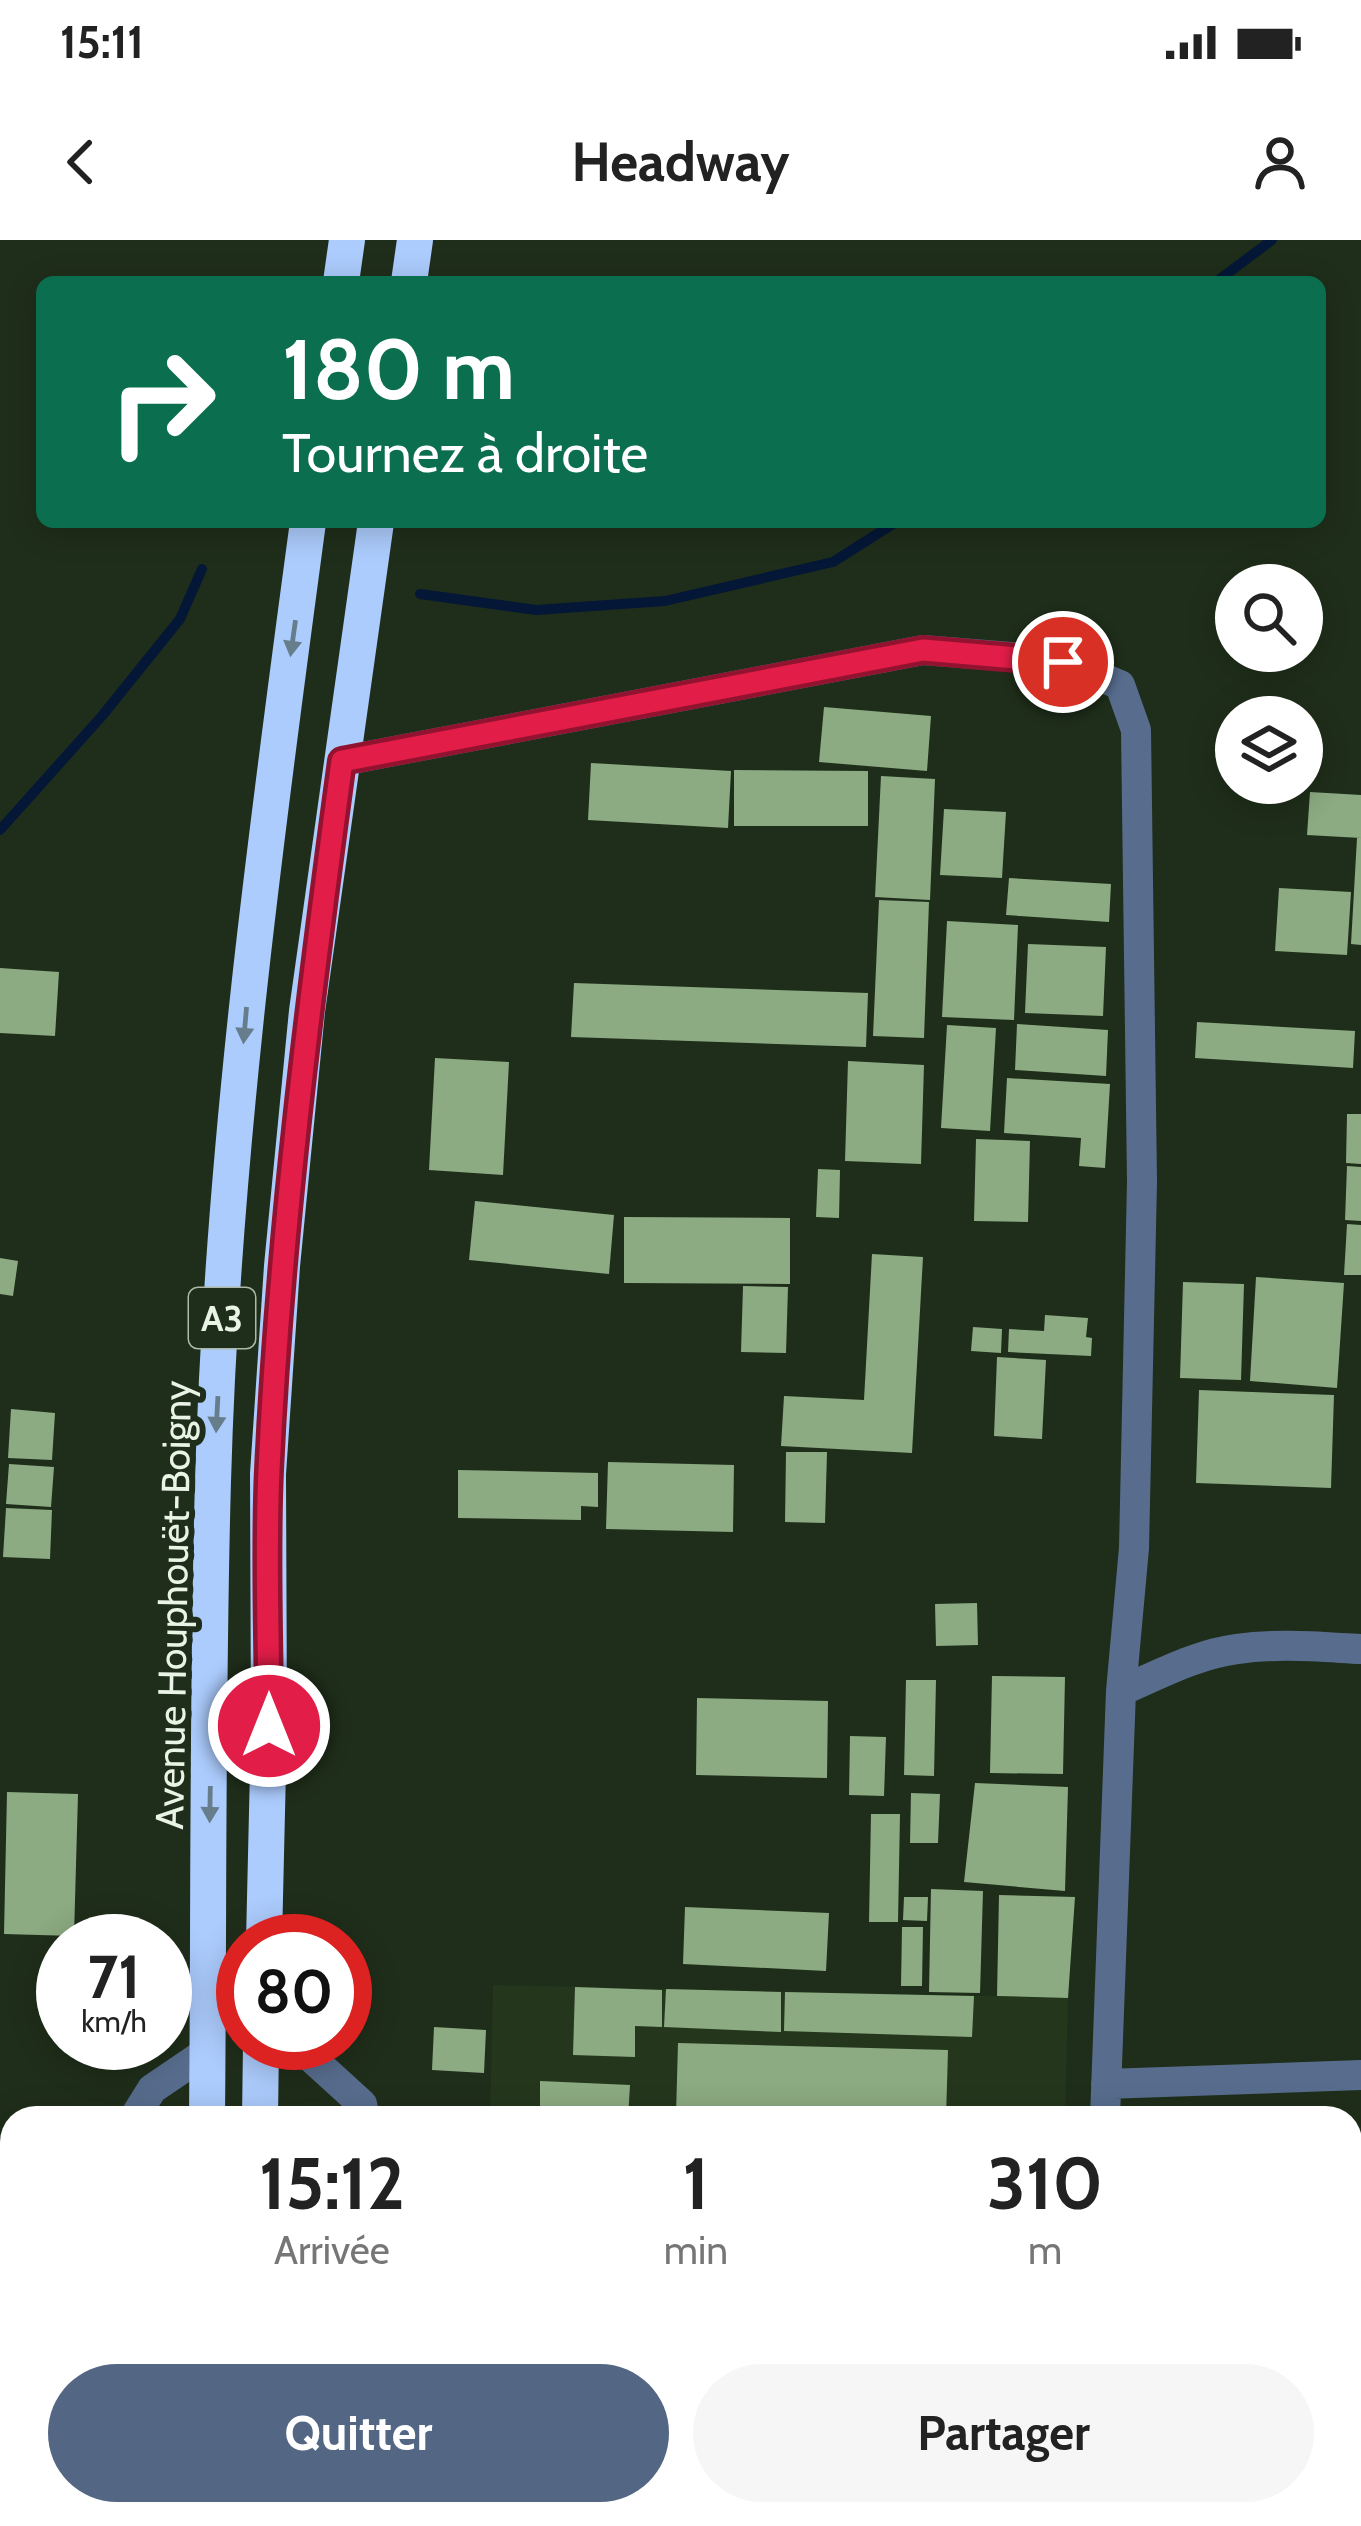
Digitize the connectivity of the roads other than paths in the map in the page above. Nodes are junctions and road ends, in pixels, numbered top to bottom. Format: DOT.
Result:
graph roads {
  1 [pos="347,240"];
  2 [pos="415,240"];
  3 [pos="342,276"];
  4 [pos="410,276"];
  5 [pos="307,528"];
  6 [pos="375,528"];
  7 [pos="342,761"];
  8 [pos="1361,1649"];
  9 [pos="1121,1691"];
  10 [pos="265,1914"];
  11 [pos="208,2050"];
  12 [pos="261,2070"];
  13 [pos="325,2070"];
  14 [pos="1361,2075"];
  15 [pos="1106,2084"];
  16 [pos="142,2106"];
  17 [pos="207,2106"];
  18 [pos="260,2106"];
  19 [pos="362,2106"];
  20 [pos="1105,2106"];
  1 -- 3 [label="highway"];
  2 -- 4 [label="highway"];
  5 -- 11 [label="highway, Avenue Houphouët-Boigny / A3, one-way"];
  6 -- 7 [label="highway, A3"];
  7 -- 9 [label="street"];
  7 -- 10 [label="highway, A3"];
  8 -- 9 [label="street"];
  9 -- 15 [label="street"];
  11 -- 16 [label="street"];
  11 -- 17 [label="highway, Avenue Houphouët-Boigny / A3"];
  12 -- 18 [label="highway"];
  13 -- 19 [label="street"];
  14 -- 15 [label="street"];
  15 -- 20 [label="street"];
}
